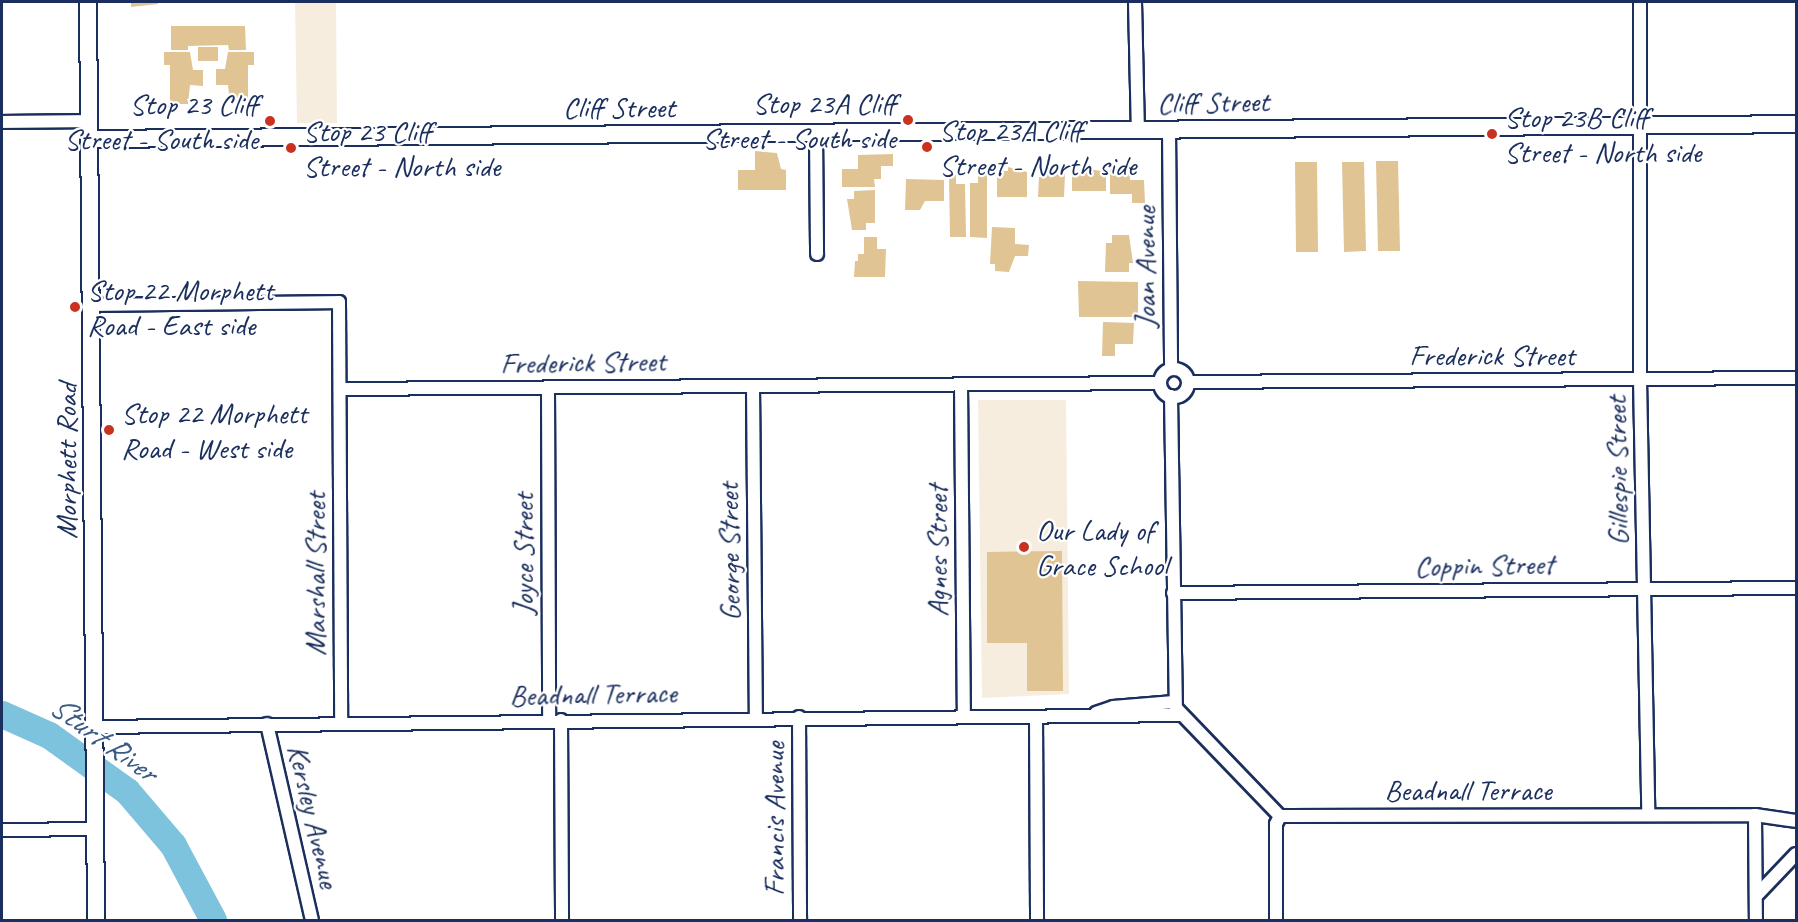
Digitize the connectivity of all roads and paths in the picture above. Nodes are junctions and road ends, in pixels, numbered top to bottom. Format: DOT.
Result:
graph roads {
  1 [pos="88,2"];
  2 [pos="1135,2"];
  3 [pos="1640,2"];
  4 [pos="91,121"];
  5 [pos="2,122"];
  6 [pos="1797,124"];
  7 [pos="1641,126"];
  8 [pos="1169,129"];
  9 [pos="1138,130"];
  10 [pos="816,133"];
  11 [pos="91,139"];
  12 [pos="817,254"];
  13 [pos="93,305"];
  14 [pos="1171,369"];
  15 [pos="1797,378"];
  16 [pos="1640,379"];
  17 [pos="1188,382"];
  18 [pos="1160,383"];
  19 [pos="961,384"];
  20 [pos="753,386"];
  21 [pos="548,388"];
  22 [pos="340,389"];
  23 [pos="1171,396"];
  24 [pos="1797,588"];
  25 [pos="1645,589"];
  26 [pos="1173,593"];
  27 [pos="1174,702"];
  28 [pos="1092,714"];
  29 [pos="1181,715"];
  30 [pos="756,717"];
  31 [pos="799,717"];
  32 [pos="964,717"];
  33 [pos="1036,718"];
  34 [pos="555,720"];
  35 [pos="341,723"];
  36 [pos="267,724"];
  37 [pos="94,735"];
  38 [pos="1755,814"];
  39 [pos="1648,815"];
  40 [pos="1280,816"];
  41 [pos="1797,821"];
  42 [pos="95,829"];
  43 [pos="2,830"];
  44 [pos="1797,854"];
  45 [pos="1756,896"];
  46 [pos="96,921"];
  47 [pos="312,921"];
  48 [pos="562,921"];
  49 [pos="800,921"];
  50 [pos="1037,921"];
  51 [pos="1276,921"];
  52 [pos="1756,921"];
  1 -- 4 [label="street, Morphett Road"];
  2 -- 9 [label="street"];
  3 -- 7 [label="street, Gillespie Street"];
  4 -- 5 [label="street"];
  4 -- 11 [label="street, Morphett Road"];
  6 -- 7 [label="street, Cliff Street"];
  7 -- 8 [label="street, Cliff Street"];
  7 -- 16 [label="street, Gillespie Street"];
  8 -- 9 [label="street, Cliff Street"];
  8 -- 14 [label="street, Joan Avenue"];
  9 -- 10 [label="street, Cliff Street"];
  10 -- 11 [label="street, Cliff Street"];
  10 -- 12 [label="street"];
  11 -- 13 [label="street, Morphett Road"];
  13 -- 22 [label="street"];
  13 -- 37 [label="street, Morphett Road"];
  14 -- 17 [label="street"];
  14 -- 18 [label="street"];
  15 -- 16 [label="street, Frederick Street"];
  16 -- 17 [label="street, Frederick Street"];
  16 -- 25 [label="street, Gillespie Street"];
  17 -- 23 [label="street"];
  18 -- 19 [label="street, Frederick Street"];
  18 -- 23 [label="street"];
  19 -- 20 [label="street, Frederick Street"];
  19 -- 32 [label="street, Agnes Street"];
  20 -- 21 [label="street, Frederick Street"];
  20 -- 30 [label="street, George Street"];
  21 -- 22 [label="street, Frederick Street"];
  21 -- 34 [label="street, Joyce Street"];
  22 -- 35 [label="street, Marshall Street"];
  23 -- 26 [label="street"];
  24 -- 25 [label="street, Coppin Street"];
  25 -- 26 [label="street, Coppin Street"];
  25 -- 39 [label="street, Gillespie Street"];
  26 -- 27 [label="street"];
  27 -- 28 [label="street, Beadnall Terrace"];
  27 -- 29 [label="street"];
  28 -- 29 [label="street, Beadnall Terrace"];
  28 -- 33 [label="street, Beadnall Terrace"];
  29 -- 40 [label="street"];
  30 -- 31 [label="street, Beadnall Terrace"];
  30 -- 34 [label="street, Beadnall Terrace"];
  31 -- 32 [label="street, Beadnall Terrace"];
  31 -- 49 [label="street, Francis Avenue"];
  32 -- 33 [label="street, Beadnall Terrace"];
  33 -- 50 [label="street"];
  34 -- 35 [label="street, Beadnall Terrace"];
  34 -- 48 [label="street, Joyce Street"];
  35 -- 36 [label="street, Beadnall Terrace"];
  36 -- 37 [label="street, Beadnall Terrace"];
  36 -- 47 [label="street, Kersley Avenue"];
  37 -- 42 [label="street, Morphett Road"];
  38 -- 39 [label="street, Beadnall Terrace"];
  38 -- 41 [label="street, Beadnall Terrace"];
  38 -- 45 [label="street"];
  39 -- 40 [label="street, Beadnall Terrace"];
  40 -- 51 [label="street"];
  42 -- 43 [label="street"];
  42 -- 46 [label="street, Morphett Road"];
  44 -- 45 [label="street"];
  45 -- 52 [label="street"];
}
